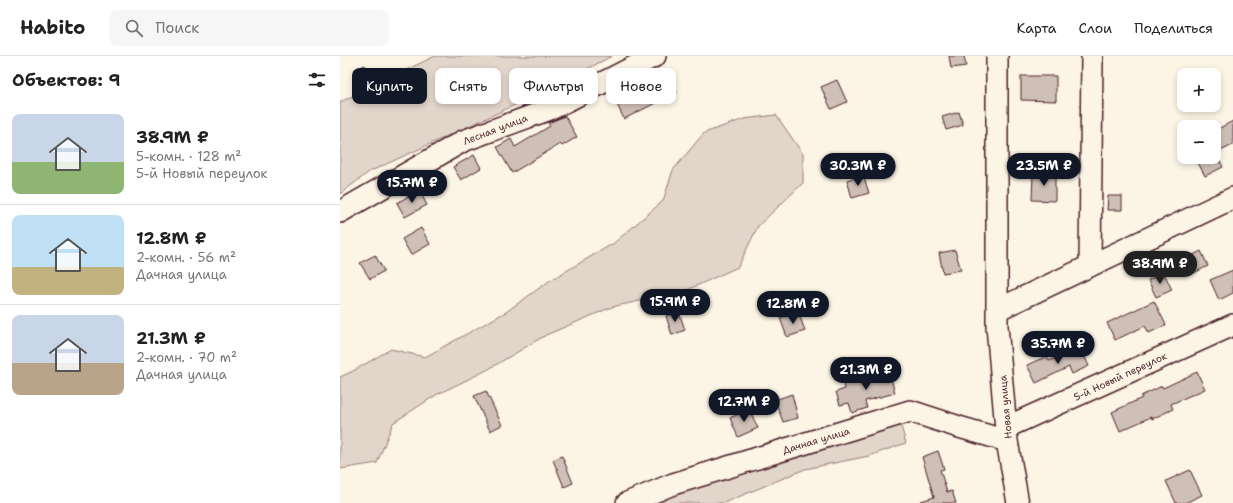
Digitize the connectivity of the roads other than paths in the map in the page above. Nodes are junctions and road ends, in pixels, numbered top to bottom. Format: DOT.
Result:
graph roads {
  1 [pos="654,56"];
  2 [pos="997,56"];
  3 [pos="1092,56"];
  4 [pos="1233,198"];
  5 [pos="340,212"];
  6 [pos="1090,266"];
  7 [pos="997,310"];
  8 [pos="1233,325"];
  9 [pos="1007,434"];
  10 [pos="627,503"];
  11 [pos="1018,503"];
  1 -- 5 [label="street, Лесная улица"];
  2 -- 7 [label="street, Новая улица"];
  3 -- 6 [label="street"];
  4 -- 6 [label="street"];
  6 -- 7 [label="street"];
  7 -- 9 [label="street, Новая улица"];
  8 -- 9 [label="street, 5-й Новый переулок"];
  9 -- 10 [label="street, Дачная улица"];
  9 -- 11 [label="street, Новая улица"];
}
